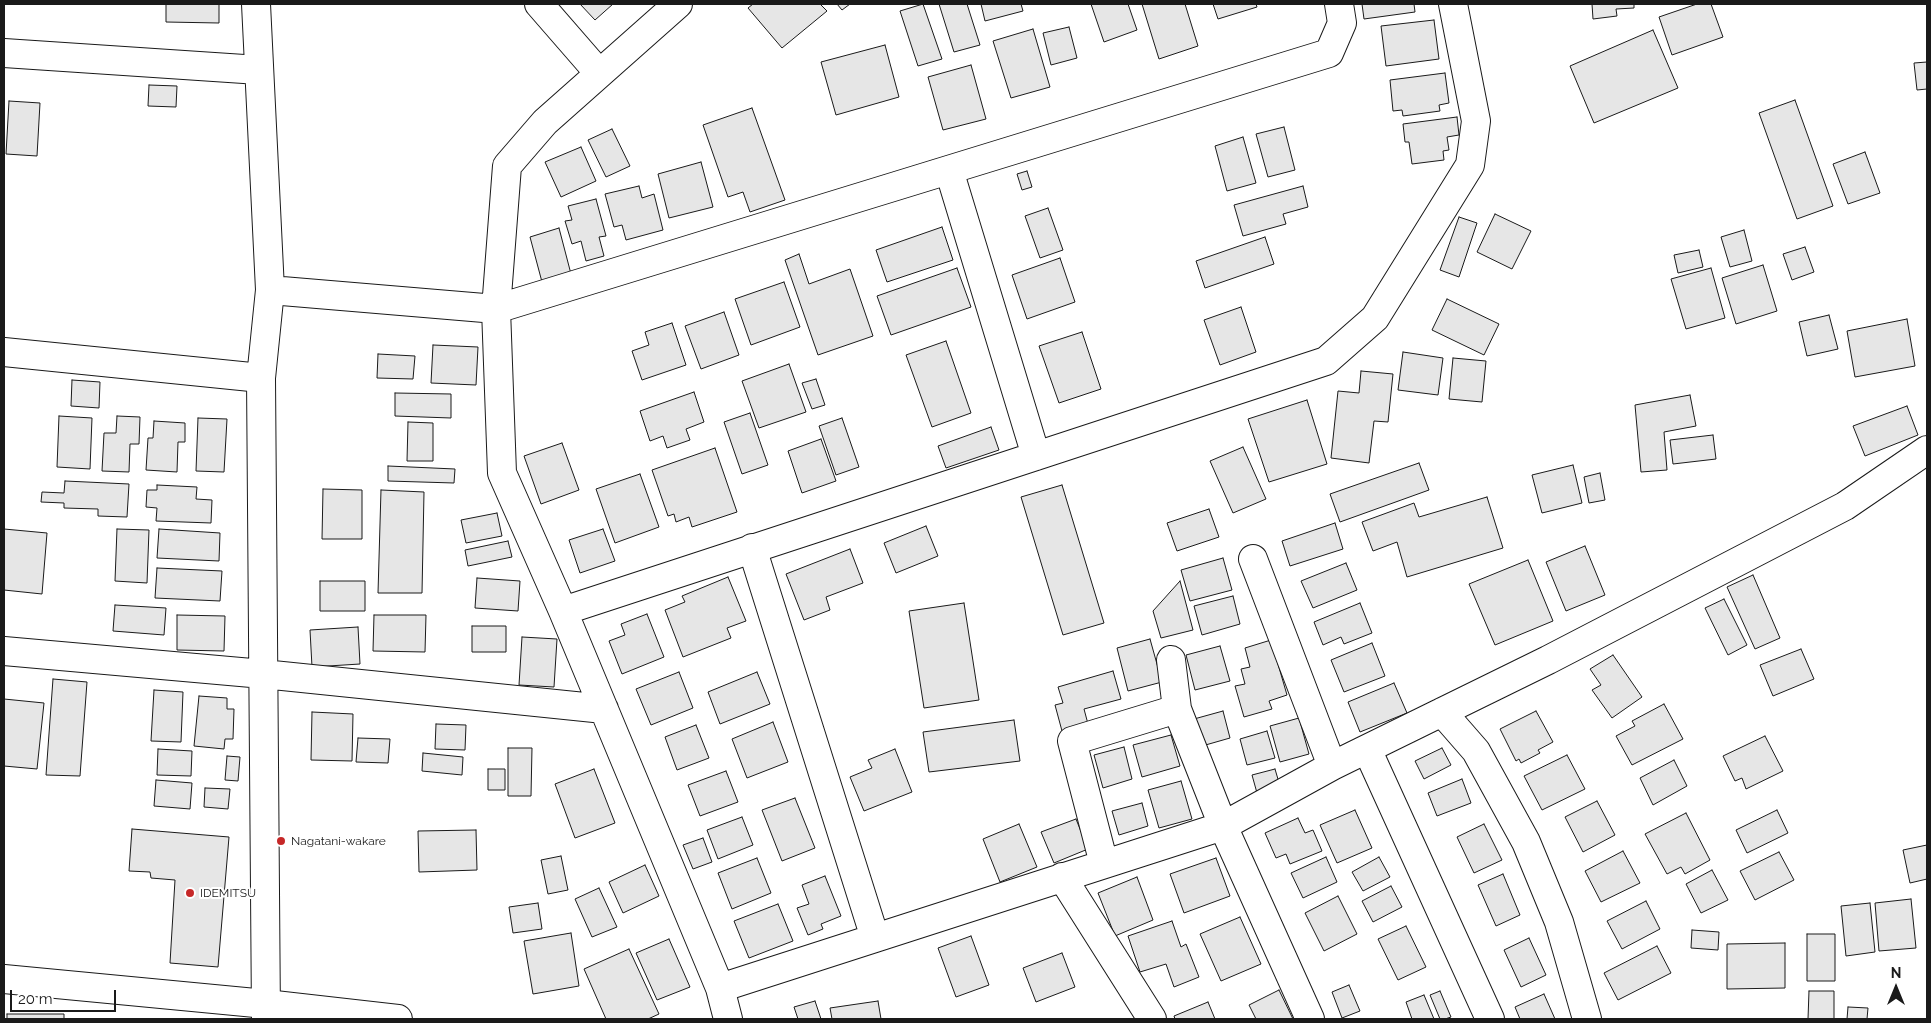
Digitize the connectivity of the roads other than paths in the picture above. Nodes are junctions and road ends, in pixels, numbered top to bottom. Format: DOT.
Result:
graph roads {
  1 [pos="539,4"];
  2 [pos="678,4"];
  3 [pos="1339,4"];
  4 [pos="1453,4"];
  5 [pos="262,8"];
  6 [pos="4,53"];
  7 [pos="259,70"];
  8 [pos="599,73"];
  9 [pos="949,170"];
  10 [pos="270,290"];
  11 [pos="496,309"];
  12 [pos="4,352"];
  13 [pos="261,378"];
  14 [pos="1927,450"];
  15 [pos="1036,456"];
  16 [pos="752,548"];
  17 [pos="1253,559"];
  18 [pos="562,611"];
  19 [pos="4,650"];
  20 [pos="1171,660"];
  21 [pos="263,674"];
  22 [pos="604,709"];
  23 [pos="1177,709"];
  24 [pos="1442,712"];
  25 [pos="1367,749"];
  26 [pos="1332,766"];
  27 [pos="1223,826"];
  28 [pos="1104,864"];
  29 [pos="1062,877"];
  30 [pos="875,938"];
  31 [pos="4,979"];
  32 [pos="720,988"];
  33 [pos="266,1011"];
  34 [pos="398,1019"];
  35 [pos="728,1019"];
  36 [pos="1152,1019"];
  37 [pos="1310,1019"];
  38 [pos="1490,1019"];
  39 [pos="1587,1019"];
  1 -- 8 [label="street"];
  2 -- 8 [label="street"];
  3 -- 9 [label="street"];
  4 -- 15 [label="street"];
  5 -- 7 [label="street"];
  6 -- 7 [label="street"];
  7 -- 10 [label="street"];
  8 -- 11 [label="street"];
  9 -- 11 [label="street"];
  9 -- 15 [label="street"];
  10 -- 11 [label="street"];
  10 -- 13 [label="street"];
  11 -- 18 [label="street"];
  12 -- 13 [label="street"];
  13 -- 21 [label="street"];
  14 -- 24 [label="street"];
  15 -- 16 [label="street"];
  16 -- 18 [label="street"];
  16 -- 30 [label="street"];
  17 -- 26 [label="street"];
  18 -- 22 [label="street"];
  19 -- 21 [label="street"];
  20 -- 23 [label="street"];
  21 -- 22 [label="street"];
  21 -- 33 [label="street"];
  22 -- 32 [label="street"];
  23 -- 27 [label="street"];
  23 -- 28 [label="street"];
  24 -- 25 [label="street"];
  24 -- 39 [label="street"];
  25 -- 26 [label="street"];
  25 -- 38 [label="street"];
  26 -- 27 [label="street"];
  27 -- 28 [label="street"];
  27 -- 37 [label="street"];
  28 -- 29 [label="street"];
  29 -- 30 [label="street"];
  29 -- 36 [label="street"];
  30 -- 32 [label="street"];
  31 -- 33 [label="street"];
  32 -- 35 [label="street"];
  33 -- 34 [label="street"];
}
